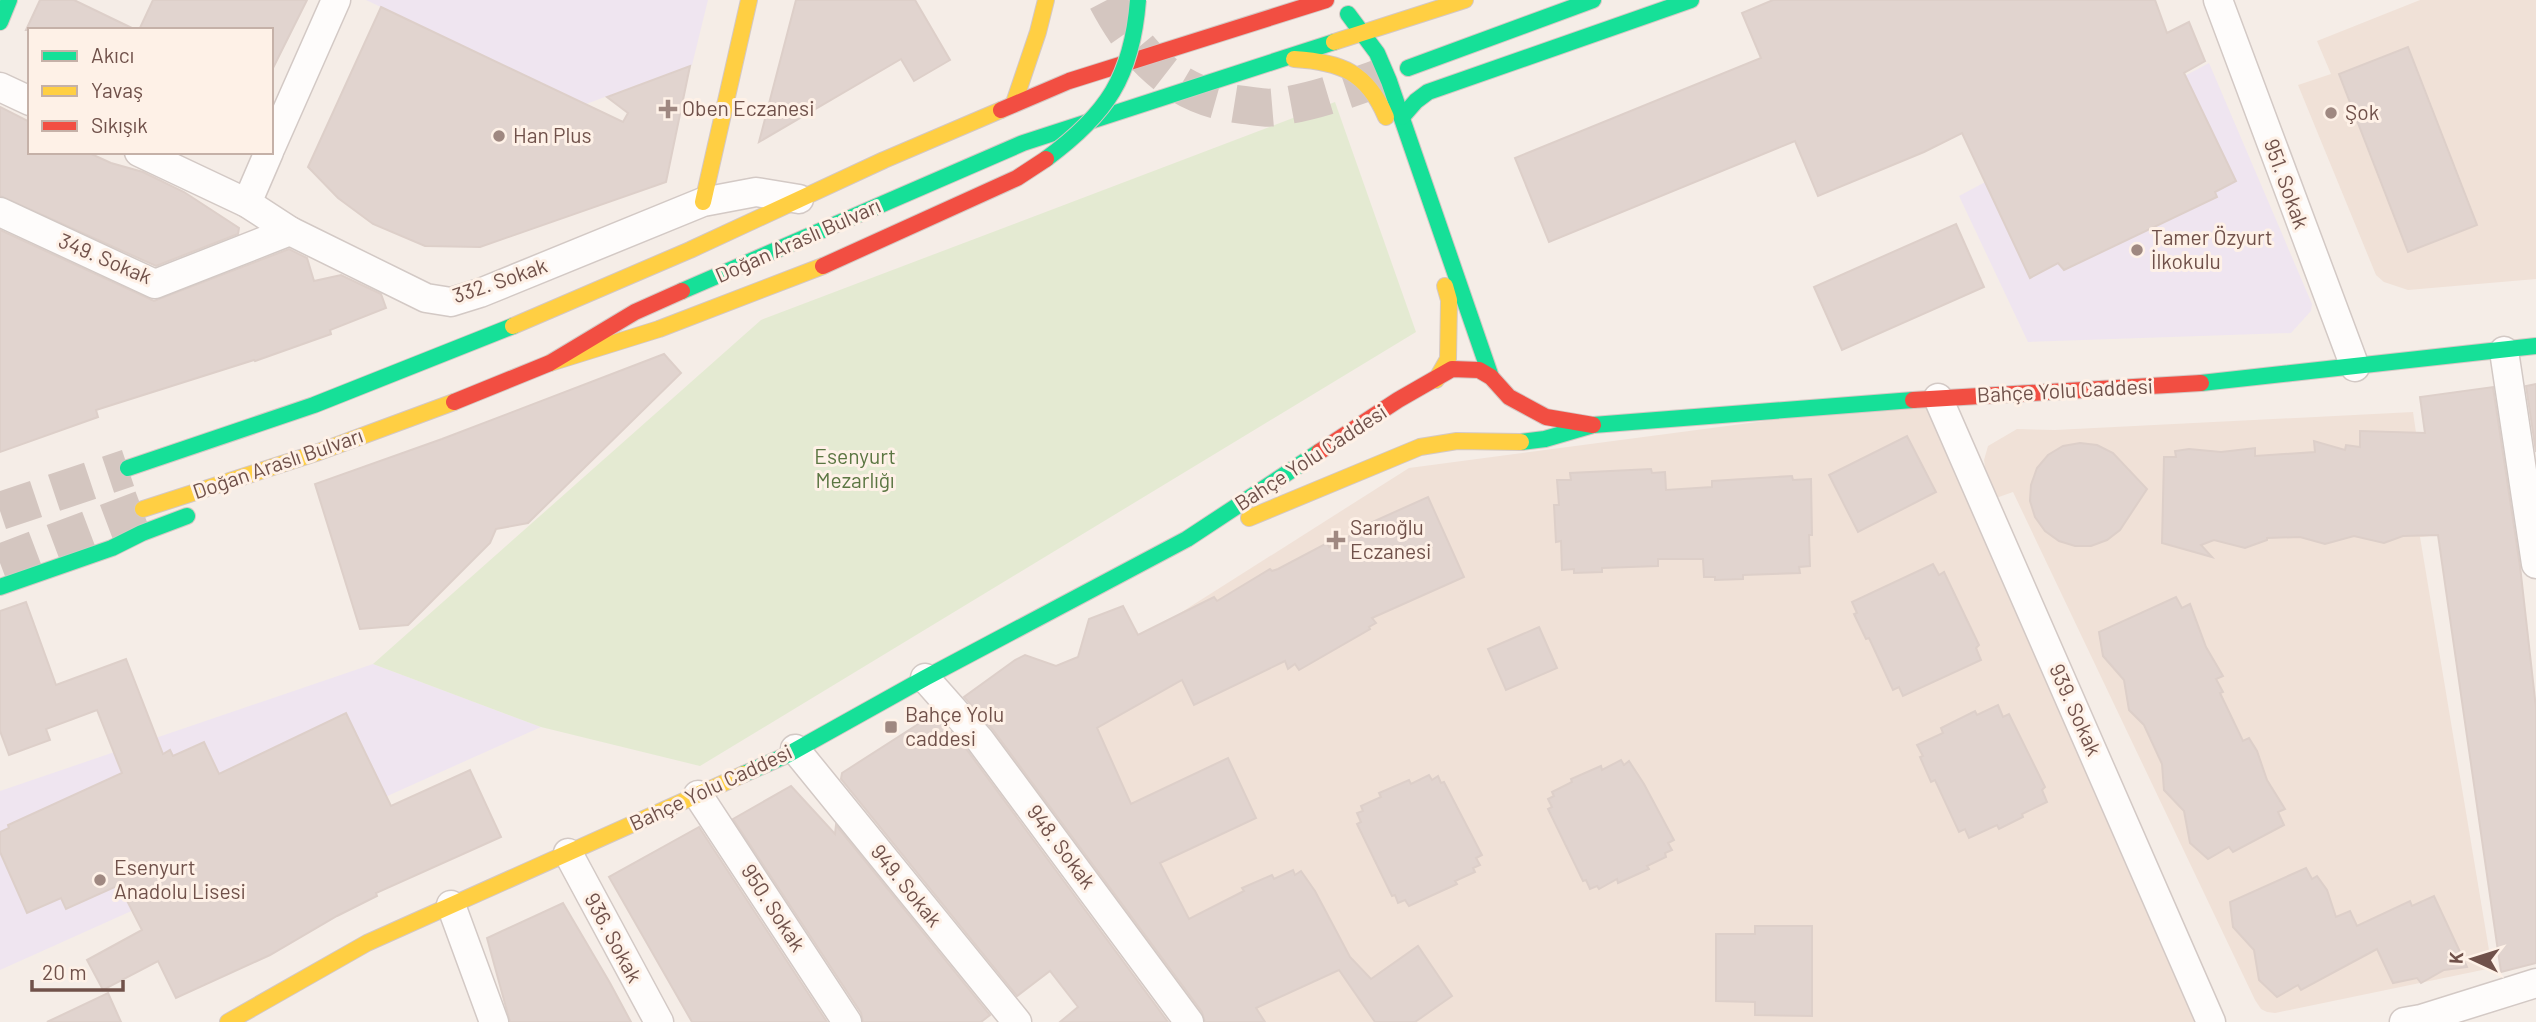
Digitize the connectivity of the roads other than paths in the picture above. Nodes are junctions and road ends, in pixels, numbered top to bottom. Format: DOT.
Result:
graph roads {
  1 [pos="9,0"];
  2 [pos="336,0"];
  3 [pos="749,0"];
  4 [pos="1046,0"];
  5 [pos="1138,0"];
  6 [pos="1325,0"];
  7 [pos="1465,0"];
  8 [pos="1593,0"];
  9 [pos="1691,0"];
  10 [pos="2218,0"];
  11 [pos="0,22"];
  12 [pos="1365,34"];
  13 [pos="1289,58"];
  14 [pos="1408,68"];
  15 [pos="0,87"];
  16 [pos="28,100"];
  17 [pos="1014,103"];
  18 [pos="1402,117"];
  19 [pos="273,142"];
  20 [pos="143,154"];
  21 [pos="268,154"];
  22 [pos="799,200"];
  23 [pos="703,202"];
  24 [pos="247,203"];
  25 [pos="0,212"];
  26 [pos="290,231"];
  27 [pos="2536,346"];
  28 [pos="2504,352"];
  29 [pos="550,363"];
  30 [pos="2355,367"];
  31 [pos="1491,377"];
  32 [pos="1436,380"];
  33 [pos="1429,396"];
  34 [pos="1938,398"];
  35 [pos="1593,425"];
  36 [pos="1439,429"];
  37 [pos="1457,441"];
  38 [pos="1485,442"];
  39 [pos="316,453"];
  40 [pos="128,468"];
  41 [pos="249,492"];
  42 [pos="143,509"];
  43 [pos="201,510"];
  44 [pos="1187,539"];
  45 [pos="2536,564"];
  46 [pos="0,587"];
  47 [pos="925,678"];
  48 [pos="794,749"];
  49 [pos="698,795"];
  50 [pos="568,853"];
  51 [pos="452,905"];
  52 [pos="2536,983"];
  53 [pos="2416,1021"];
  54 [pos="228,1022"];
  55 [pos="494,1022"];
  56 [pos="659,1022"];
  57 [pos="847,1022"];
  58 [pos="1017,1022"];
  59 [pos="1189,1022"];
  60 [pos="2211,1022"];
  1 -- 11 [label="main road"];
  2 -- 19 [label="street"];
  3 -- 23 [label="main road"];
  4 -- 17 [label="main road"];
  5 -- 29 [label="main road, bridge"];
  6 -- 12 [label="main road"];
  6 -- 17 [label="main road, Doğan Araslı Bulvarı"];
  7 -- 12 [label="main road, Doğan Araslı Bulvarı"];
  8 -- 14 [label="main road"];
  9 -- 18 [label="main road"];
  10 -- 30 [label="street, 951. Sokak"];
  12 -- 13 [label="main road, Doğan Araslı Bulvarı"];
  12 -- 18 [label="main road"];
  13 -- 29 [label="main road, Doğan Araslı Bulvarı"];
  13 -- 32 [label="main road"];
  15 -- 16 [label="street"];
  17 -- 22 [label="main road, Doğan Araslı Bulvarı"];
  18 -- 31 [label="main road"];
  20 -- 24 [label="street, 332. Sokak"];
  21 -- 24 [label="street"];
  22 -- 23 [label="street, 332. Sokak"];
  22 -- 40 [label="main road, Doğan Araslı Bulvarı"];
  23 -- 26 [label="street, 332. Sokak"];
  24 -- 26 [label="street, 332. Sokak"];
  25 -- 26 [label="street, 349. Sokak"];
  27 -- 28 [label="main road, Bahçe Yolu Caddesi"];
  28 -- 30 [label="main road, Bahçe Yolu Caddesi"];
  28 -- 45 [label="street"];
  29 -- 39 [label="main road, Doğan Araslı Bulvarı"];
  30 -- 34 [label="main road, Bahçe Yolu Caddesi"];
  31 -- 32 [label="main road, Bahçe Yolu Caddesi"];
  31 -- 35 [label="main road, Bahçe Yolu Caddesi"];
  31 -- 38 [label="main road"];
  32 -- 33 [label="main road"];
  32 -- 44 [label="main road, Bahçe Yolu Caddesi"];
  34 -- 35 [label="main road, Bahçe Yolu Caddesi"];
  34 -- 60 [label="street, 939. Sokak"];
  35 -- 38 [label="main road, Bahçe Yolu Caddesi"];
  36 -- 37 [label="main road"];
  37 -- 38 [label="main road, Bahçe Yolu Caddesi"];
  37 -- 44 [label="main road, Bahçe Yolu Caddesi"];
  39 -- 41 [label="main road"];
  39 -- 42 [label="main road, Doğan Araslı Bulvarı"];
  43 -- 46 [label="main road"];
  44 -- 47 [label="main road, Bahçe Yolu Caddesi"];
  47 -- 48 [label="main road, Bahçe Yolu Caddesi"];
  47 -- 59 [label="street, 948. Sokak"];
  48 -- 49 [label="main road, Bahçe Yolu Caddesi"];
  48 -- 58 [label="street, 949. Sokak"];
  49 -- 50 [label="main road, Bahçe Yolu Caddesi"];
  49 -- 57 [label="street, 950. Sokak"];
  50 -- 51 [label="main road, Bahçe Yolu Caddesi"];
  50 -- 56 [label="street, 936. Sokak"];
  51 -- 54 [label="main road, Bahçe Yolu Caddesi"];
  51 -- 55 [label="street"];
  52 -- 53 [label="street"];
}
